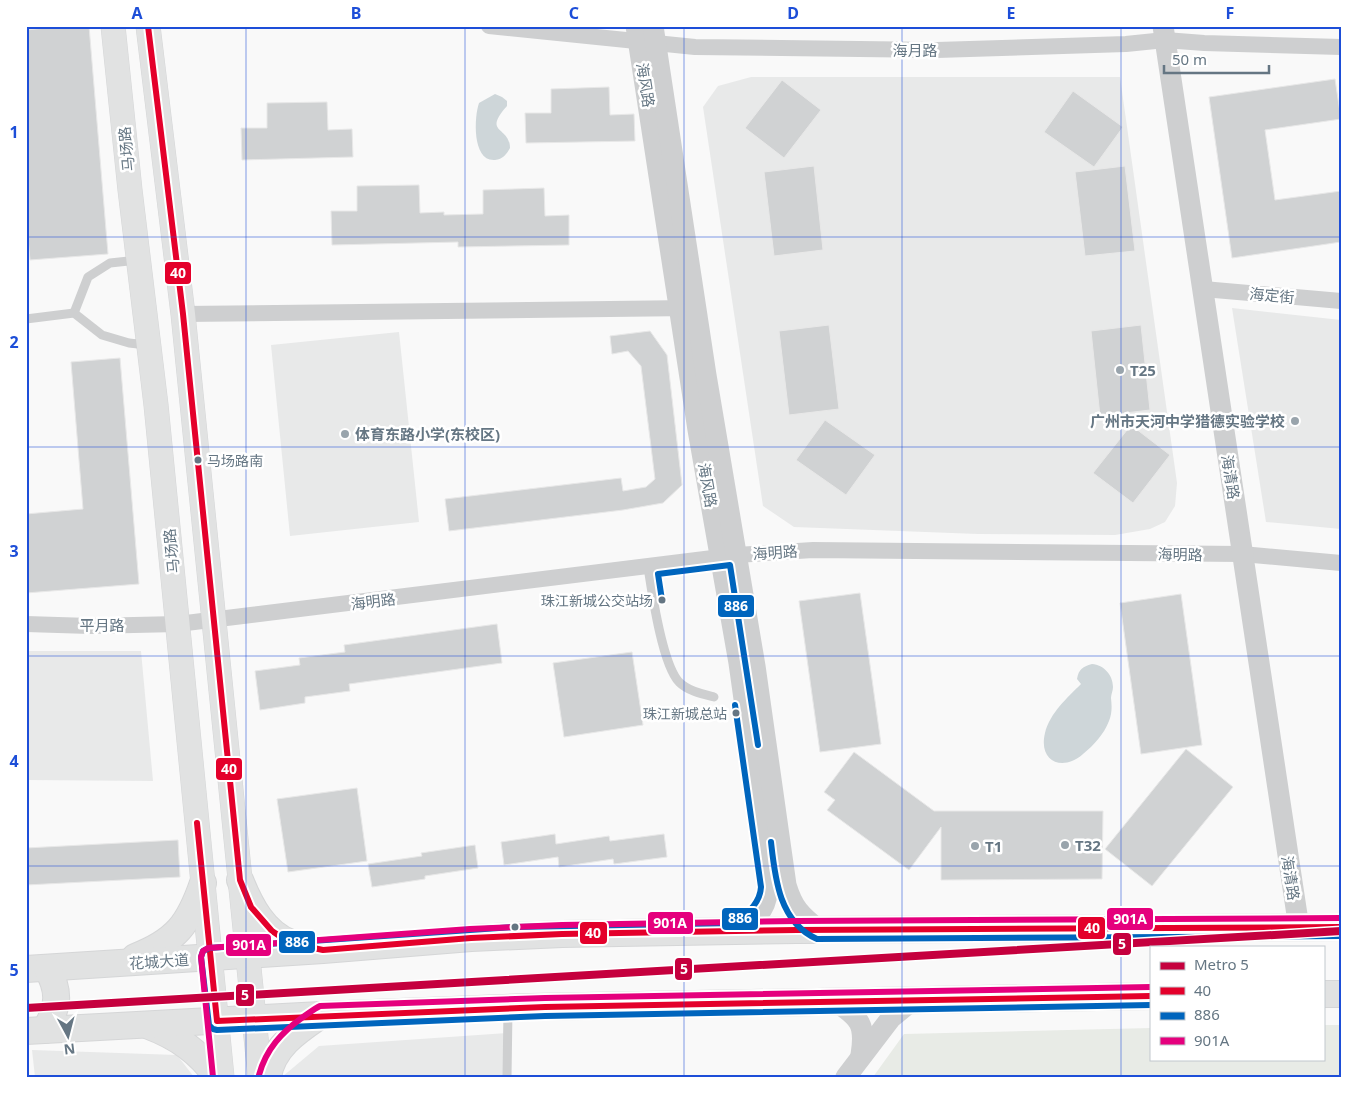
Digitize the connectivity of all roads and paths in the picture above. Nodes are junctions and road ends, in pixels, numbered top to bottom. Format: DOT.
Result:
graph roads {
  1 [pos="113,26"];
  2 [pos="148,26"];
  3 [pos="489,26"];
  4 [pos="1164,33"];
  5 [pos="646,34"];
  6 [pos="1341,47"];
  7 [pos="138,260"];
  8 [pos="1203,289"];
  9 [pos="1341,301"];
  10 [pos="688,308"];
  11 [pos="74,313"];
  12 [pos="183,314"];
  13 [pos="26,319"];
  14 [pos="149,346"];
  15 [pos="1242,554"];
  16 [pos="728,556"];
  17 [pos="1341,564"];
  18 [pos="648,567"];
  19 [pos="214,620"];
  20 [pos="26,624"];
  21 [pos="178,624"];
  22 [pos="714,697"];
  23 [pos="240,880"];
  24 [pos="203,882"];
  25 [pos="1341,927"];
  26 [pos="1299,928"];
  27 [pos="819,930"];
  28 [pos="738,932"];
  29 [pos="323,950"];
  30 [pos="248,955"];
  31 [pos="210,957"];
  32 [pos="121,963"];
  33 [pos="37,968"];
  34 [pos="1324,994"];
  35 [pos="1341,994"];
  36 [pos="1150,996"];
  37 [pos="914,999"];
  38 [pos="835,1001"];
  39 [pos="508,1009"];
  40 [pos="321,1015"];
  41 [pos="254,1018"];
  42 [pos="217,1020"];
  43 [pos="146,1024"];
  44 [pos="36,1031"];
  45 [pos="861,1055"];
  46 [pos="217,1077"];
  47 [pos="222,1077"];
  48 [pos="260,1077"];
  49 [pos="268,1077"];
  50 [pos="507,1077"];
  51 [pos="846,1077"];
  1 -- 7 [label="main road, 马场路"];
  2 -- 12 [label="main road"];
  3 -- 5 [label="street, 海月路"];
  4 -- 5 [label="street, 海月路"];
  4 -- 6 [label="street, 海月路"];
  4 -- 8 [label="street, 海清路"];
  5 -- 10 [label="street, 海风路"];
  7 -- 11 [label="lane"];
  7 -- 14 [label="main road, 马场路"];
  8 -- 9 [label="street, 海定街"];
  8 -- 15 [label="street, 海清路"];
  10 -- 12 [label="street"];
  10 -- 16 [label="street, 海风路"];
  11 -- 13 [label="lane"];
  11 -- 14 [label="lane"];
  12 -- 19 [label="main road"];
  14 -- 21 [label="main road, 马场路"];
  15 -- 16 [label="street, 海明路"];
  15 -- 17 [label="street, 海明路"];
  15 -- 26 [label="street, 海清路"];
  16 -- 18 [label="street, 海明路"];
  16 -- 27 [label="street, 海风路"];
  16 -- 28 [label="street, 海风路"];
  18 -- 19 [label="street, 海明路"];
  18 -- 22 [label="lane"];
  19 -- 21 [label="street, 海明路"];
  19 -- 23 [label="main road"];
  20 -- 21 [label="street, 平月路"];
  21 -- 24 [label="main road, 马场路"];
  23 -- 29 [label="main road"];
  23 -- 30 [label="main road"];
  24 -- 31 [label="main road, 马场路"];
  24 -- 32 [label="main road"];
  25 -- 26 [label="main road, 花城大道"];
  26 -- 27 [label="main road, 花城大道"];
  27 -- 28 [label="main road, 花城大道"];
  28 -- 29 [label="main road, 花城大道"];
  29 -- 30 [label="main road, 花城大道"];
  30 -- 31 [label="main road, 花城大道"];
  30 -- 41 [label="main road"];
  31 -- 32 [label="main road, 花城大道"];
  31 -- 42 [label="main road, 马场路"];
  32 -- 33 [label="main road, 花城大道"];
  33 -- 44 [label="main road"];
  34 -- 35 [label="main road"];
  36 -- 37 [label="main road"];
  37 -- 38 [label="main road"];
  37 -- 45 [label="street"];
  38 -- 40 [label="main road"];
  38 -- 45 [label="street"];
  39 -- 50 [label="lane"];
  40 -- 41 [label="main road"];
  40 -- 49 [label="main road"];
  41 -- 42 [label="main road"];
  41 -- 48 [label="main road"];
  42 -- 43 [label="main road"];
  42 -- 47 [label="main road, 马场路"];
  43 -- 44 [label="main road"];
  43 -- 46 [label="main road"];
  45 -- 51 [label="street"];
}
